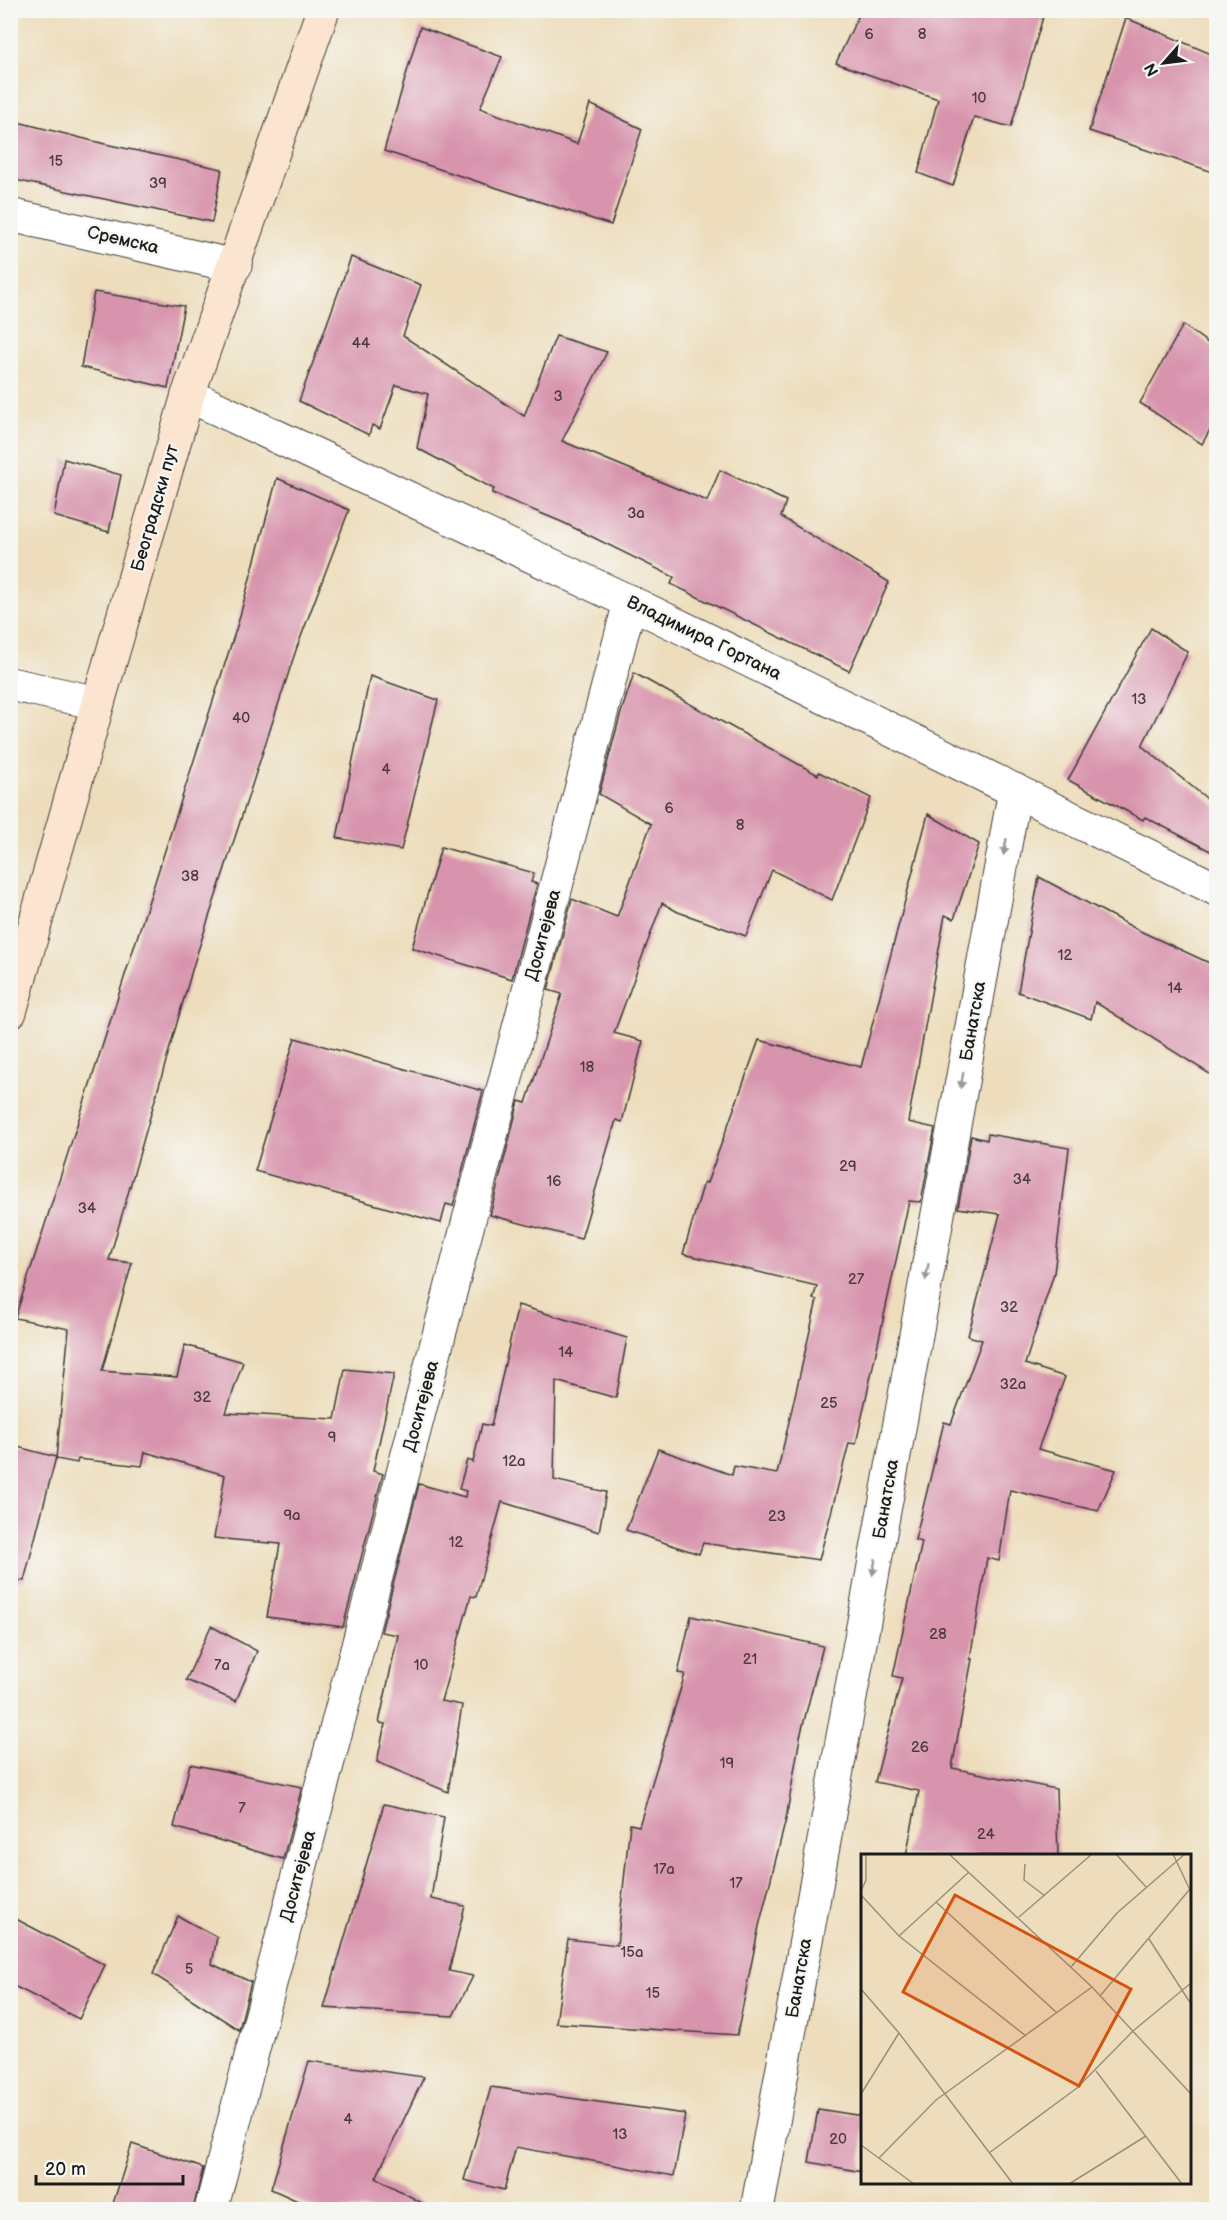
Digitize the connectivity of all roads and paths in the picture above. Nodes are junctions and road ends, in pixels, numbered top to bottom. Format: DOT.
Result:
graph roads {
  1 [pos="323,10"];
  2 [pos="10,215"];
  3 [pos="235,266"];
  4 [pos="188,395"];
  5 [pos="630,602"];
  6 [pos="10,684"];
  7 [pos="98,703"];
  8 [pos="1015,789"];
  9 [pos="1216,889"];
  10 [pos="10,1012"];
  11 [pos="211,2210"];
  12 [pos="757,2210"];
  1 -- 3 [label="main road, Београдски пут"];
  2 -- 3 [label="street, Сремска"];
  3 -- 4 [label="main road, Београдски пут"];
  4 -- 5 [label="street, Владимира Гортана"];
  4 -- 7 [label="main road, Београдски пут"];
  5 -- 8 [label="street, Владимира Гортана"];
  5 -- 11 [label="street, Доситејева"];
  6 -- 7 [label="street"];
  7 -- 10 [label="main road, Београдски пут"];
  8 -- 9 [label="street, Владимира Гортана"];
  8 -- 12 [label="street, Банатска, one-way"];
}
